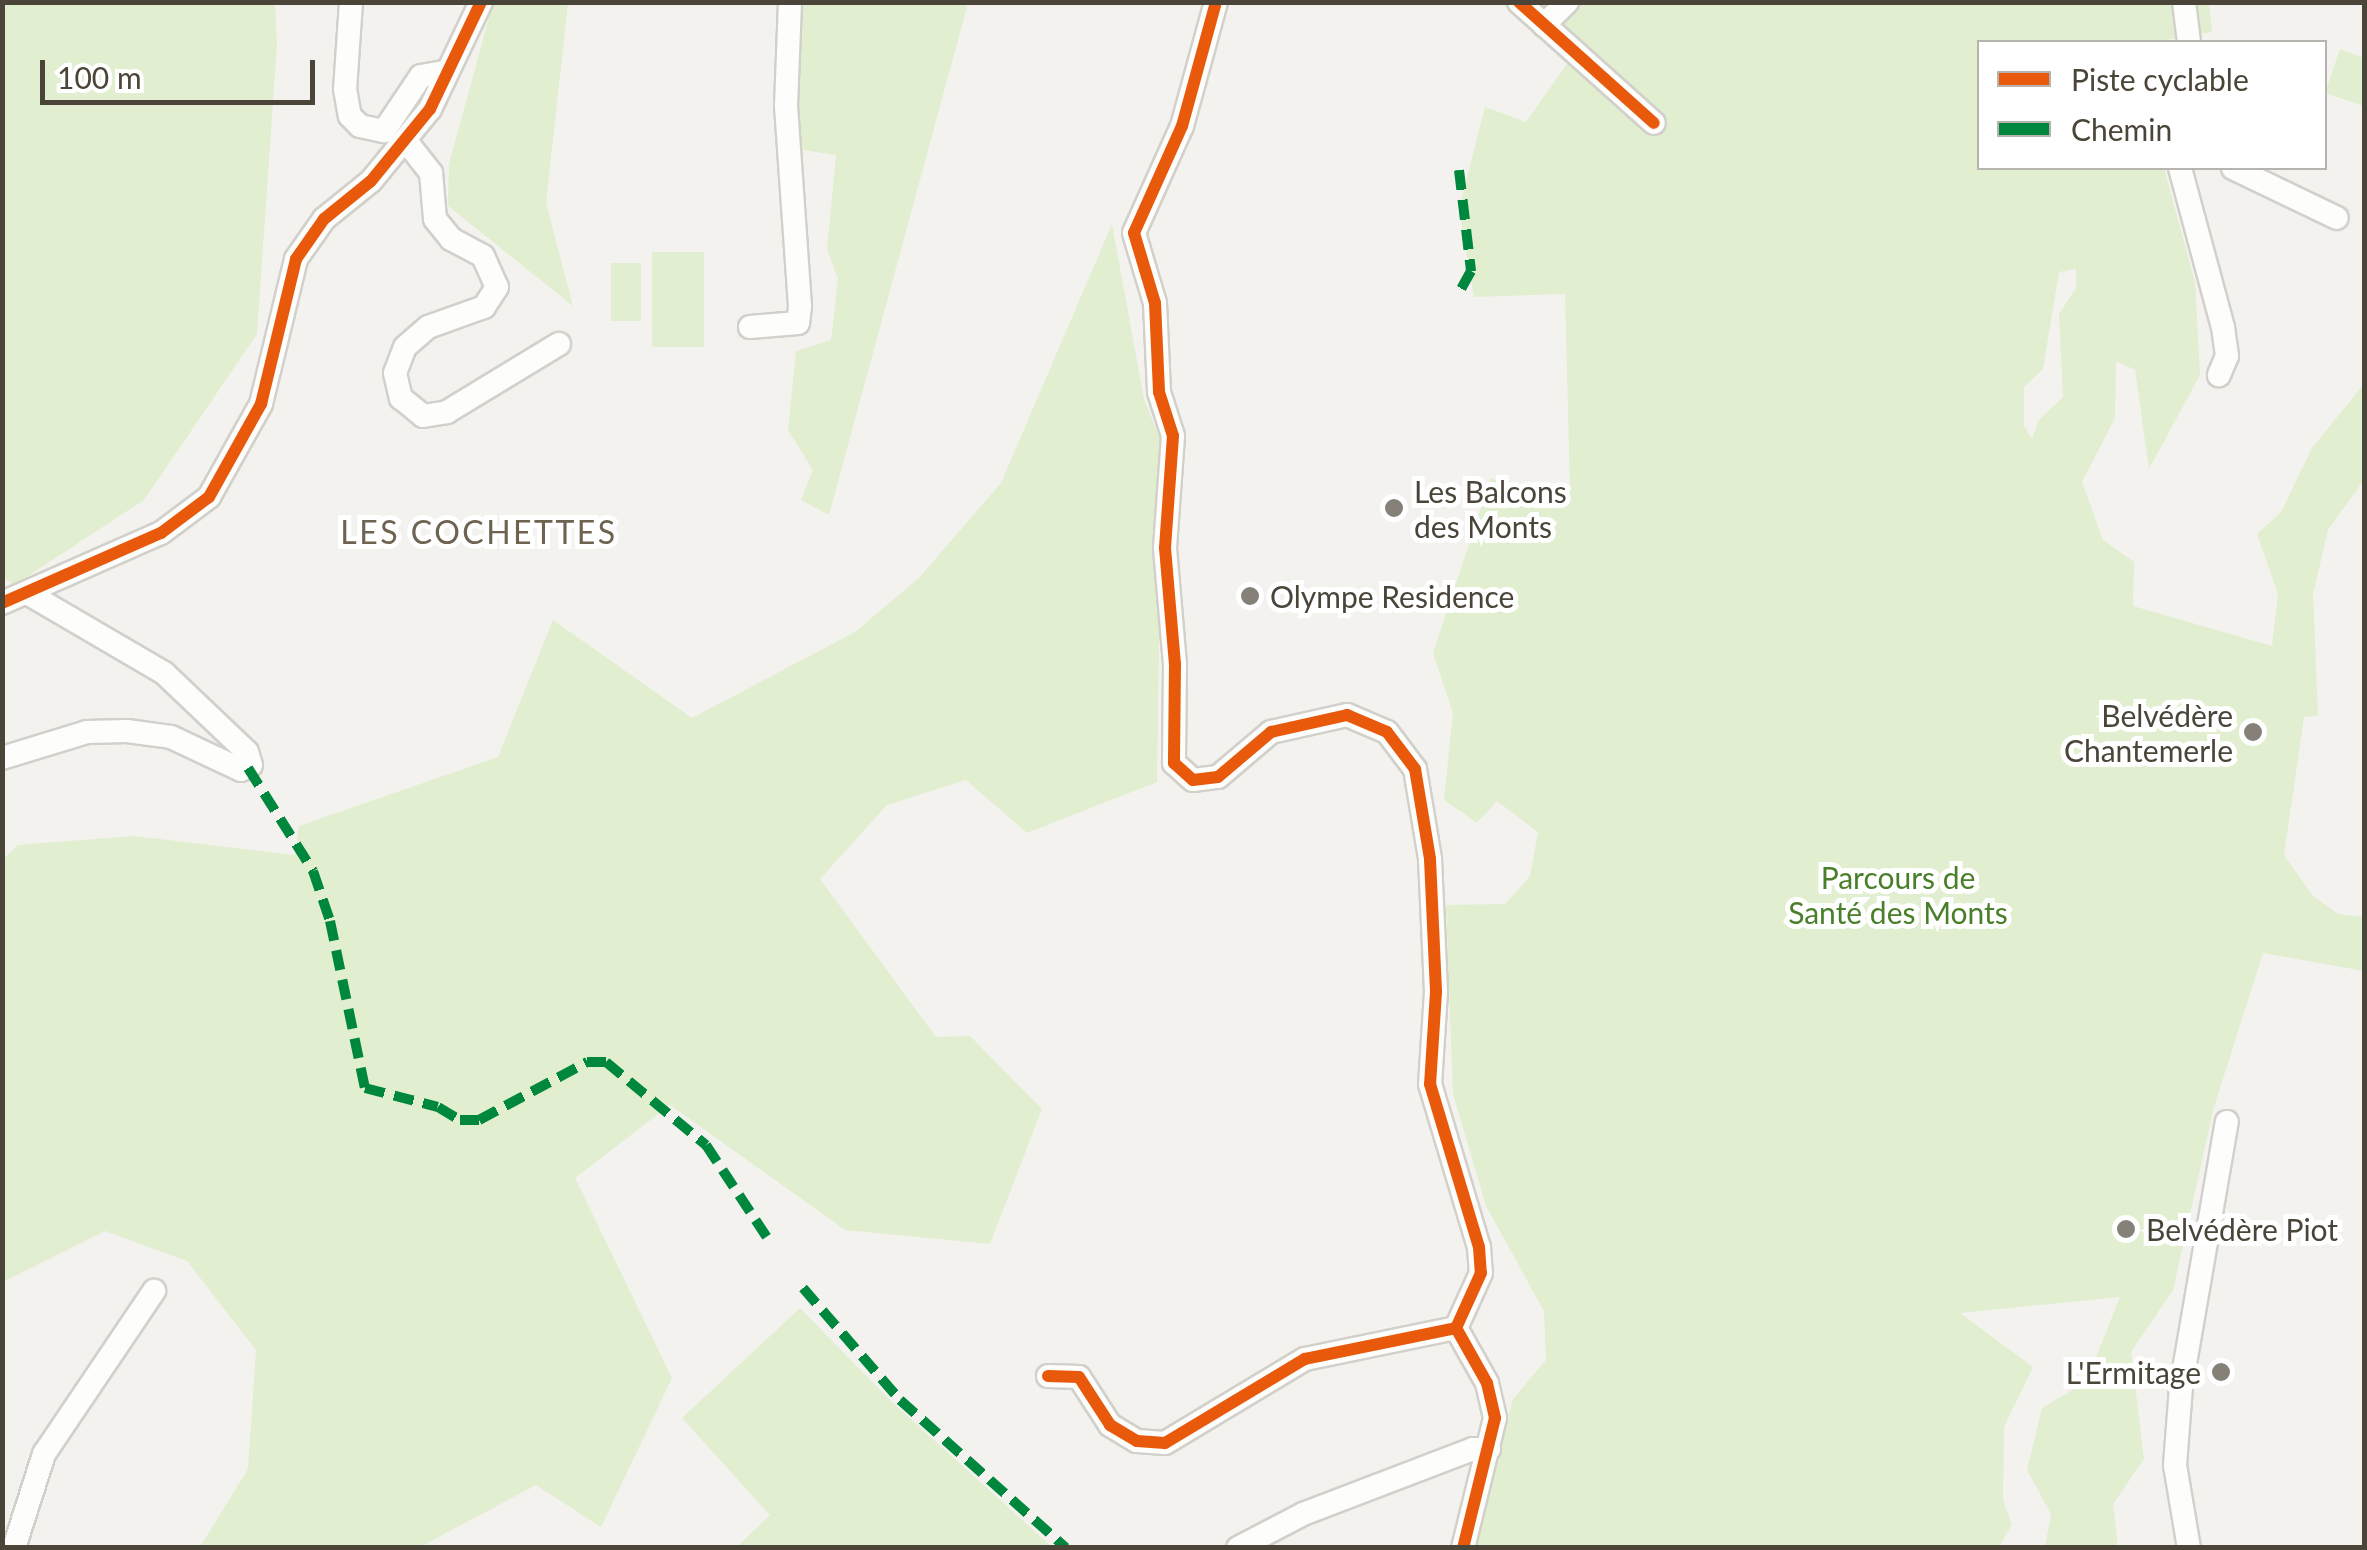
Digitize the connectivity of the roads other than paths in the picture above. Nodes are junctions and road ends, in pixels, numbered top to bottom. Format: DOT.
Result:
graph roads {
  1 [pos="352,2"];
  2 [pos="481,2"];
  3 [pos="790,2"];
  4 [pos="1216,2"];
  5 [pos="1518,2"];
  6 [pos="1567,2"];
  7 [pos="2184,2"];
  8 [pos="1544,25"];
  9 [pos="2189,40"];
  10 [pos="448,71"];
  11 [pos="1654,123"];
  12 [pos="406,141"];
  13 [pos="2181,170"];
  14 [pos="2237,170"];
  15 [pos="2337,218"];
  16 [pos="750,327"];
  17 [pos="559,344"];
  18 [pos="2219,375"];
  19 [pos="29,594"];
  20 [pos="2,603"];
  21 [pos="2,758"];
  22 [pos="2226,1122"];
  23 [pos="154,1291"];
  24 [pos="1456,1328"];
  25 [pos="1048,1376"];
  26 [pos="1490,1449"];
  27 [pos="14,1548"];
  28 [pos="1238,1548"];
  29 [pos="1463,1548"];
  30 [pos="2189,1548"];
  1 -- 10 [label="street"];
  2 -- 10 [label="street"];
  3 -- 16 [label="street"];
  4 -- 24 [label="street"];
  5 -- 8 [label="street"];
  6 -- 8 [label="street"];
  7 -- 9 [label="street"];
  8 -- 11 [label="street"];
  10 -- 12 [label="street"];
  12 -- 17 [label="street"];
  12 -- 19 [label="street"];
  13 -- 18 [label="street"];
  14 -- 15 [label="street"];
  19 -- 20 [label="street"];
  19 -- 21 [label="street"];
  22 -- 30 [label="street"];
  23 -- 27 [label="street"];
  24 -- 25 [label="street"];
  24 -- 26 [label="street"];
  26 -- 28 [label="street"];
  26 -- 29 [label="street"];
}
